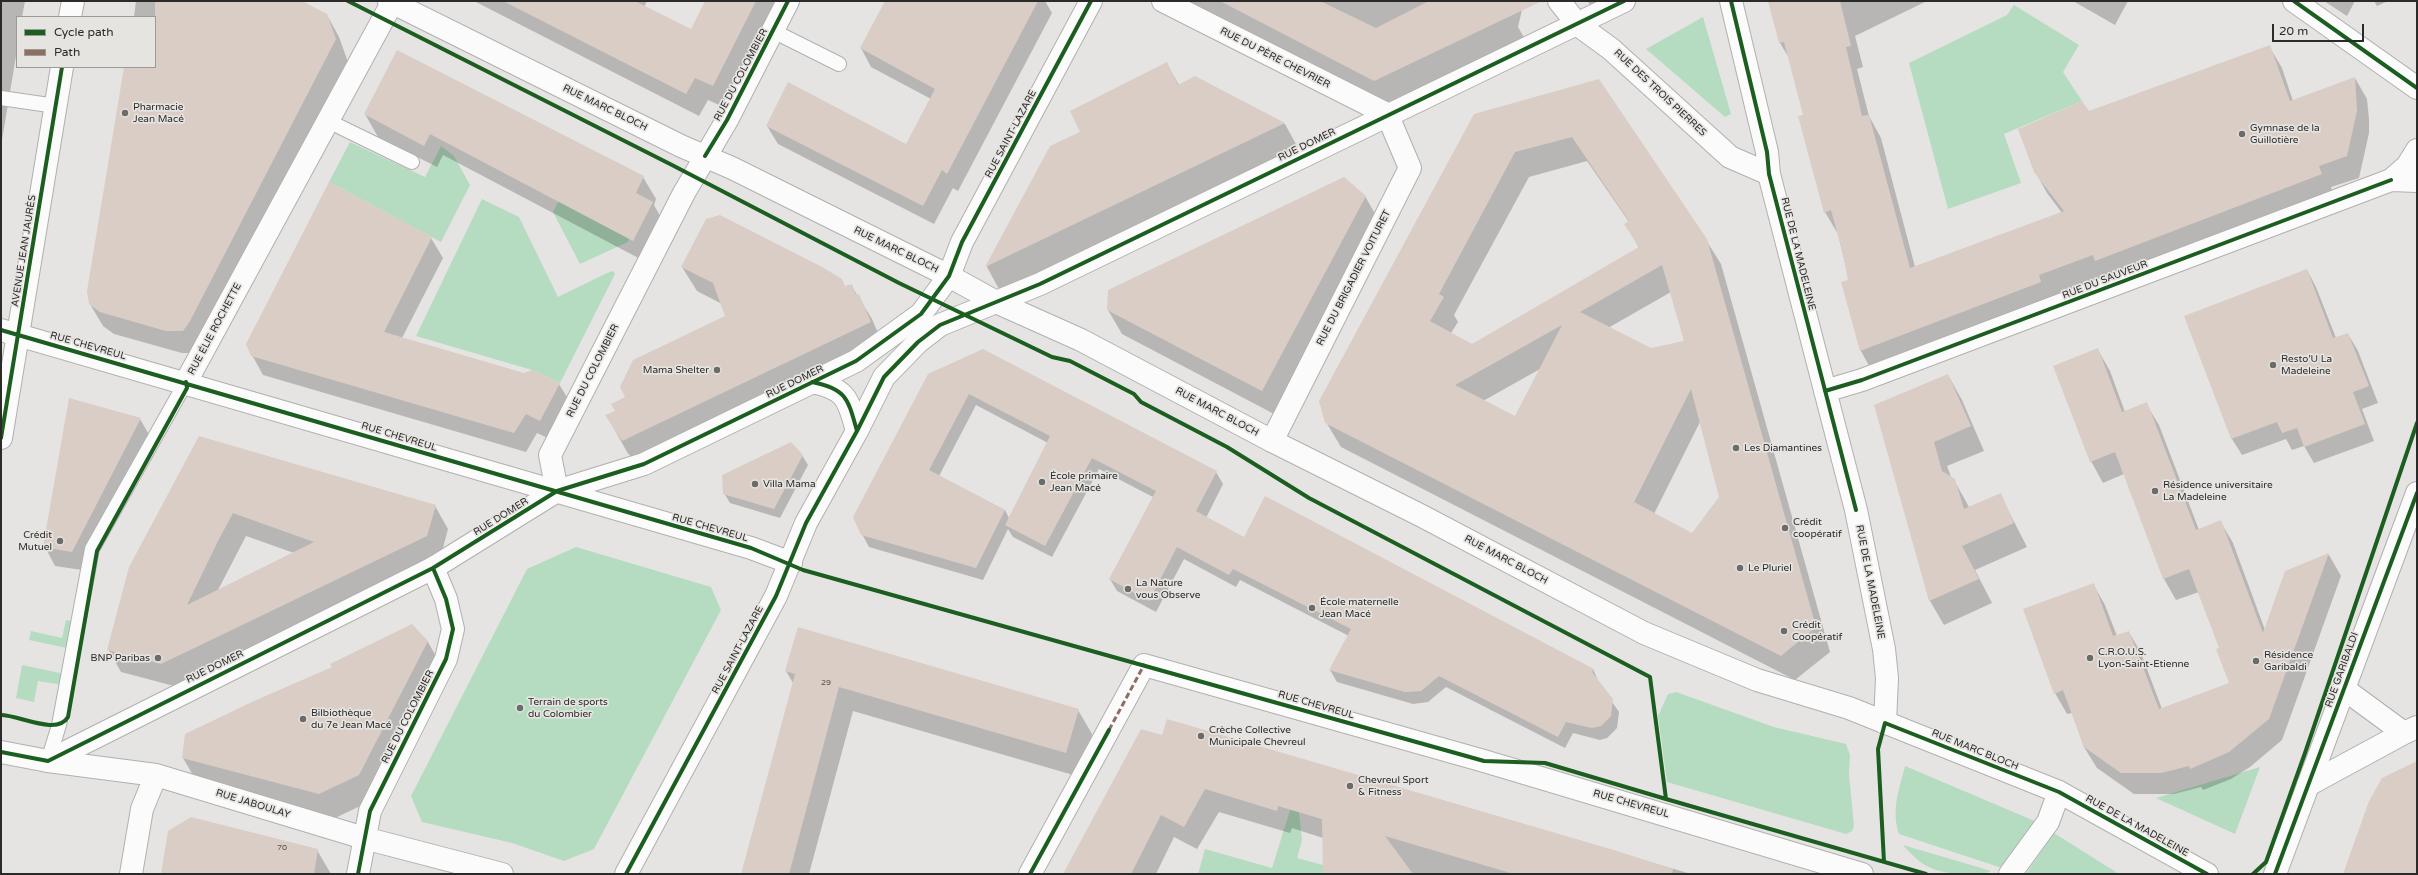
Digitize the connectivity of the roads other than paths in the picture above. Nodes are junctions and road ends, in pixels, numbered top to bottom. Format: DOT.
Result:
graph roads {
  1 [pos="72,1"];
  2 [pos="391,1"];
  3 [pos="788,1"];
  4 [pos="1091,1"];
  5 [pos="1162,1"];
  6 [pos="1559,1"];
  7 [pos="1624,1"];
  8 [pos="1731,1"];
  9 [pos="2294,1"];
  10 [pos="70,16"];
  11 [pos="1578,25"];
  12 [pos="773,31"];
  13 [pos="839,64"];
  14 [pos="62,68"];
  15 [pos="2417,88"];
  16 [pos="1,98"];
  17 [pos="56,106"];
  18 [pos="1387,114"];
  19 [pos="328,121"];
  20 [pos="2417,150"];
  21 [pos="705,156"];
  22 [pos="412,162"];
  23 [pos="1769,174"];
  24 [pos="2391,180"];
  25 [pos="2417,181"];
  26 [pos="949,276"];
  27 [pos="996,302"];
  28 [pos="10,332"];
  29 [pos="186,382"];
  30 [pos="812,382"];
  31 [pos="1825,391"];
  32 [pos="857,431"];
  33 [pos="1,438"];
  34 [pos="1272,441"];
  35 [pos="556,491"];
  36 [pos="2417,494"];
  37 [pos="791,563"];
  38 [pos="433,568"];
  39 [pos="2344,689"];
  40 [pos="1885,723"];
  41 [pos="2411,730"];
  42 [pos="1,752"];
  43 [pos="48,761"];
  44 [pos="156,775"];
  45 [pos="2308,785"];
  46 [pos="2059,792"];
  47 [pos="364,838"];
  48 [pos="131,874"];
  49 [pos="358,874"];
  50 [pos="502,874"];
  51 [pos="626,874"];
  52 [pos="1030,874"];
  53 [pos="1862,874"];
  54 [pos="2010,874"];
  55 [pos="2207,874"];
  56 [pos="2275,874"];
  1 -- 10 [label="street"];
  2 -- 19 [label="street, RUE ÉLIE ROCHETTE"];
  2 -- 21 [label="street, RUE MARC BLOCH"];
  3 -- 12 [label="street, RUE DU COLOMBIER"];
  4 -- 26 [label="street, RUE SAINT-LAZARE"];
  5 -- 18 [label="street, RUE DU PÈRE CHEVRIER"];
  6 -- 11 [label="street, RUE DES TROIS PIERRES"];
  7 -- 11 [label="street, RUE DOMER"];
  8 -- 23 [label="street, RUE DE LA MADELEINE"];
  9 -- 15 [label="street"];
  11 -- 18 [label="street, RUE DOMER"];
  11 -- 23 [label="street, RUE DES TROIS PIERRES"];
  12 -- 13 [label="lane"];
  12 -- 21 [label="street, RUE DU COLOMBIER"];
  14 -- 17 [label="street, AVENUE JEAN JAURÈS"];
  16 -- 17 [label="lane"];
  17 -- 28 [label="street, AVENUE JEAN JAURÈS"];
  18 -- 27 [label="street, RUE DOMER"];
  18 -- 34 [label="street, RUE DU BRIGADIER VOITURET"];
  19 -- 22 [label="lane"];
  19 -- 29 [label="street, RUE ÉLIE ROCHETTE"];
  20 -- 24 [label="street"];
  21 -- 26 [label="street, RUE MARC BLOCH"];
  21 -- 35 [label="street, RUE DU COLOMBIER"];
  23 -- 31 [label="street, RUE DE LA MADELEINE"];
  24 -- 25 [label="street"];
  24 -- 31 [label="street, RUE DU SAUVEUR"];
  26 -- 27 [label="street, RUE MARC BLOCH"];
  26 -- 30 [label="street, RUE DOMER"];
  27 -- 32 [label="street, RUE SAINT-LAZARE"];
  27 -- 34 [label="street, RUE MARC BLOCH"];
  28 -- 29 [label="street, RUE CHEVREUL"];
  28 -- 33 [label="street, AVENUE JEAN JAURÈS"];
  29 -- 35 [label="street, RUE CHEVREUL"];
  29 -- 43 [label="lane, RUE ÉLIE ROCHETTE"];
  30 -- 32 [label="street"];
  30 -- 35 [label="street, RUE DOMER"];
  31 -- 40 [label="street, RUE DE LA MADELEINE"];
  32 -- 37 [label="street, RUE SAINT-LAZARE"];
  34 -- 40 [label="street, RUE MARC BLOCH"];
  35 -- 37 [label="street, RUE CHEVREUL"];
  35 -- 38 [label="street, RUE DOMER"];
  36 -- 39 [label="street, RUE GARIBALDI"];
  37 -- 51 [label="street, RUE SAINT-LAZARE"];
  38 -- 43 [label="street, RUE DOMER"];
  38 -- 47 [label="street, RUE DU COLOMBIER"];
  39 -- 41 [label="street"];
  39 -- 45 [label="street, RUE GARIBALDI"];
  40 -- 46 [label="street, RUE MARC BLOCH"];
  41 -- 45 [label="street"];
  42 -- 43 [label="street, RUE JABOULAY"];
  43 -- 44 [label="street, RUE JABOULAY"];
  44 -- 47 [label="street, RUE JABOULAY"];
  44 -- 48 [label="street"];
  45 -- 56 [label="street, RUE GARIBALDI"];
  46 -- 54 [label="street"];
  46 -- 55 [label="street, RUE DE LA MADELEINE"];
  47 -- 49 [label="street, RUE DU COLOMBIER"];
  47 -- 50 [label="street, RUE JABOULAY"];
  52 -- 53 [label="street, RUE CHEVREUL"];
}
